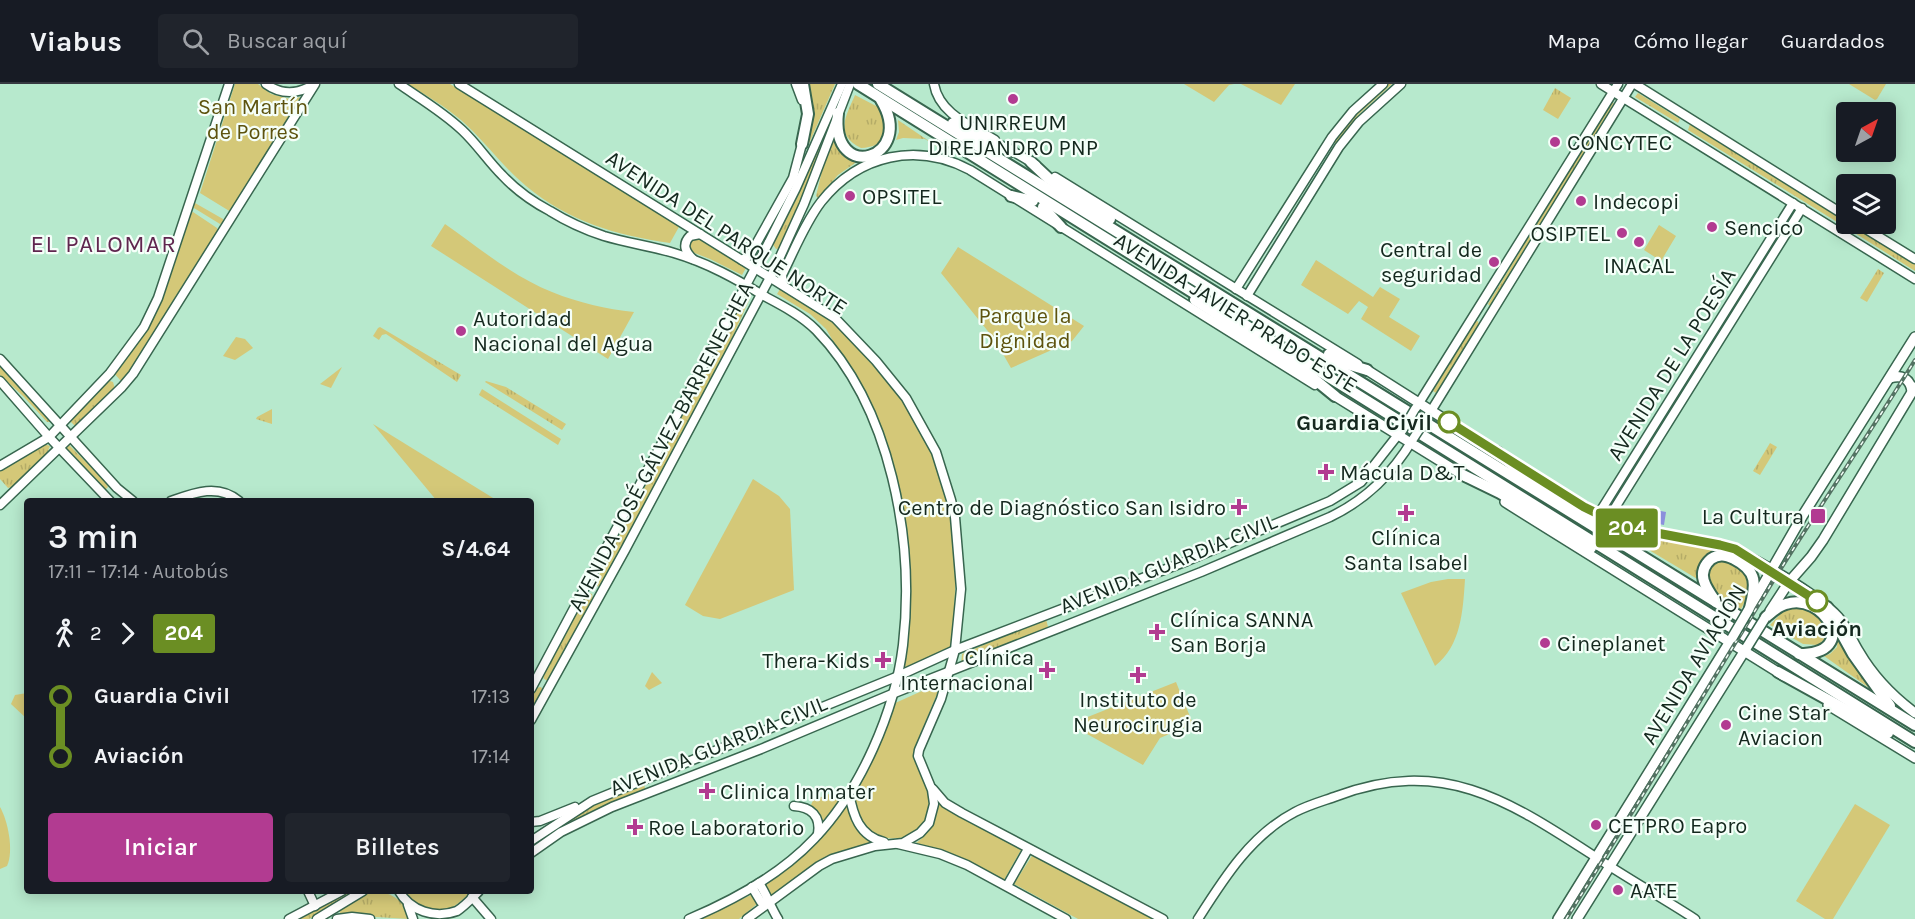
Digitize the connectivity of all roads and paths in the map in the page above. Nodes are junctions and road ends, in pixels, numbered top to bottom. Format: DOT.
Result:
graph roads {
  1 [pos="229,84"];
  2 [pos="266,84"];
  3 [pos="314,84"];
  4 [pos="399,84"];
  5 [pos="459,84"];
  6 [pos="796,84"];
  7 [pos="803,84"];
  8 [pos="850,84"];
  9 [pos="858,84"];
  10 [pos="878,84"];
  11 [pos="934,84"];
  12 [pos="1383,84"];
  13 [pos="1401,84"];
  14 [pos="1601,84"];
  15 [pos="1634,84"];
  16 [pos="1616,88"];
  17 [pos="842,90"];
  18 [pos="879,97"];
  19 [pos="1623,98"];
  20 [pos="911,105"];
  21 [pos="837,113"];
  22 [pos="1692,120"];
  23 [pos="936,132"];
  24 [pos="1684,134"];
  25 [pos="802,144"];
  26 [pos="1012,151"];
  27 [pos="1030,162"];
  28 [pos="815,176"];
  29 [pos="793,178"];
  30 [pos="1011,196"];
  31 [pos="1793,203"];
  32 [pos="1038,204"];
  33 [pos="1802,208"];
  34 [pos="1836,210"];
  35 [pos="812,217"];
  36 [pos="781,218"];
  37 [pos="807,226"];
  38 [pos="1060,227"];
  39 [pos="766,228"];
  40 [pos="1836,229"];
  41 [pos="700,234"];
  42 [pos="1843,234"];
  43 [pos="1874,234"];
  44 [pos="769,242"];
  45 [pos="785,246"];
  46 [pos="1143,246"];
  47 [pos="1126,250"];
  48 [pos="1915,259"];
  49 [pos="695,260"];
  50 [pos="742,260"];
  51 [pos="756,268"];
  52 [pos="770,276"];
  53 [pos="1168,276"];
  54 [pos="1915,279"];
  55 [pos="1203,284"];
  56 [pos="747,285"];
  57 [pos="784,286"];
  58 [pos="1236,289"];
  59 [pos="761,294"];
  60 [pos="1247,296"];
  61 [pos="776,302"];
  62 [pos="1915,337"];
  63 [pos="0,359"];
  64 [pos="1367,370"];
  65 [pos="1890,378"];
  66 [pos="0,381"];
  67 [pos="1914,389"];
  68 [pos="1335,396"];
  69 [pos="1417,406"];
  70 [pos="1429,413"];
  71 [pos="60,425"];
  72 [pos="1400,433"];
  73 [pos="48,436"];
  74 [pos="70,438"];
  75 [pos="1412,441"];
  76 [pos="59,448"];
  77 [pos="1497,452"];
  78 [pos="1632,461"];
  79 [pos="0,466"];
  80 [pos="1640,467"];
  81 [pos="1461,474"];
  82 [pos="117,488"];
  83 [pos="106,498"];
  84 [pos="110,498"];
  85 [pos="129,498"];
  86 [pos="180,498"];
  87 [pos="234,498"];
  88 [pos="0,505"];
  89 [pos="1598,515"];
  90 [pos="1608,519"];
  91 [pos="1286,520"];
  92 [pos="1291,533"];
  93 [pos="1647,561"];
  94 [pos="1632,565"];
  95 [pos="1771,571"];
  96 [pos="593,573"];
  97 [pos="1789,582"];
  98 [pos="606,583"];
  99 [pos="580,596"];
  100 [pos="1718,604"];
  101 [pos="595,606"];
  102 [pos="1827,607"];
  103 [pos="1750,609"];
  104 [pos="1766,617"];
  105 [pos="1731,640"];
  106 [pos="1746,650"];
  107 [pos="955,651"];
  108 [pos="1799,654"];
  109 [pos="951,671"];
  110 [pos="1778,672"];
  111 [pos="896,677"];
  112 [pos="536,680"];
  113 [pos="534,684"];
  114 [pos="550,687"];
  115 [pos="892,694"];
  116 [pos="1915,712"];
  117 [pos="534,715"];
  118 [pos="1898,715"];
  119 [pos="1915,725"];
  120 [pos="1915,742"];
  121 [pos="1915,749"];
  122 [pos="1915,758"];
  123 [pos="930,784"];
  124 [pos="849,793"];
  125 [pos="592,801"];
  126 [pos="794,806"];
  127 [pos="534,822"];
  128 [pos="817,835"];
  129 [pos="534,839"];
  130 [pos="892,844"];
  131 [pos="1028,849"];
  132 [pos="534,850"];
  133 [pos="1596,858"];
  134 [pos="1610,866"];
  135 [pos="756,885"];
  136 [pos="1007,886"];
  137 [pos="309,894"];
  138 [pos="337,894"];
  139 [pos="358,894"];
  140 [pos="476,894"];
  141 [pos="403,898"];
  142 [pos="768,903"];
  143 [pos="315,906"];
  144 [pos="459,910"];
  145 [pos="289,919"];
  146 [pos="316,919"];
  147 [pos="337,919"];
  148 [pos="370,919"];
  149 [pos="413,919"];
  150 [pos="451,919"];
  151 [pos="491,919"];
  152 [pos="689,919"];
  153 [pos="747,919"];
  154 [pos="778,919"];
  155 [pos="1065,919"];
  156 [pos="1163,919"];
  157 [pos="1198,919"];
  158 [pos="1558,919"];
  159 [pos="1577,919"];
  160 [pos="1695,919"];
  1 -- 71 [label="main road"];
  2 -- 3 [label="main road"];
  3 -- 74 [label="main road"];
  4 -- 49 [label="main road, AVENIDA DEL PARQUE NORTE"];
  5 -- 41 [label="main road, AVENIDA DEL PARQUE NORTE"];
  6 -- 25 [label="main road"];
  7 -- 25 [label="highway"];
  8 -- 17 [label="main road, AVENIDA JOSÉ GÁLVEZ BARRENECHEA"];
  9 -- 18 [label="highway, AVENIDA JAVIER PRADO ESTE"];
  10 -- 20 [label="highway, AVENIDA JAVIER PRADO ESTE"];
  11 -- 26 [label="main road, AVENIDA JAVIER PRADO ESTE"];
  12 -- 58 [label="main road"];
  13 -- 60 [label="main road"];
  14 -- 16 [label="main road"];
  15 -- 19 [label="main road, AVENIDA GUARDIA CIVIL"];
  15 -- 22 [label="main road"];
  16 -- 19 [label="main road"];
  16 -- 69 [label="main road, AVENIDA GUARDIA CIVIL"];
  17 -- 21 [label="main road, AVENIDA JOSÉ GÁLVEZ BARRENECHEA"];
  17 -- 36 [label="main road, AVENIDA JOSÉ GÁLVEZ BARRENECHEA"];
  18 -- 21 [label="highway"];
  18 -- 23 [label="highway, AVENIDA JAVIER PRADO ESTE"];
  19 -- 24 [label="main road"];
  19 -- 70 [label="main road, AVENIDA GUARDIA CIVIL"];
  20 -- 26 [label="highway"];
  20 -- 46 [label="highway, AVENIDA JAVIER PRADO ESTE"];
  21 -- 28 [label="main road, AVENIDA JOSÉ GÁLVEZ BARRENECHEA"];
  22 -- 24 [label="main road"];
  22 -- 34 [label="main road"];
  23 -- 32 [label="highway"];
  23 -- 47 [label="highway, AVENIDA JAVIER PRADO ESTE"];
  24 -- 31 [label="main road"];
  25 -- 29 [label="main road"];
  26 -- 27 [label="main road, AVENIDA JAVIER PRADO ESTE"];
  27 -- 46 [label="highway"];
  27 -- 58 [label="main road, AVENIDA JAVIER PRADO ESTE"];
  28 -- 35 [label="main road"];
  28 -- 45 [label="main road, AVENIDA JOSÉ GÁLVEZ BARRENECHEA"];
  29 -- 36 [label="main road"];
  29 -- 39 [label="main road"];
  30 -- 32 [label="highway"];
  30 -- 35 [label="main road, AVENIDA JAVIER PRADO ESTE"];
  30 -- 38 [label="main road, AVENIDA JAVIER PRADO ESTE"];
  31 -- 33 [label="main road"];
  31 -- 78 [label="main road, AVENIDA DE LA POESÍA"];
  32 -- 38 [label="highway"];
  32 -- 47 [label="highway"];
  33 -- 40 [label="main road"];
  33 -- 80 [label="main road, AVENIDA DE LA POESÍA"];
  35 -- 37 [label="main road, AVENIDA JAVIER PRADO ESTE"];
  36 -- 39 [label="main road"];
  36 -- 44 [label="main road, AVENIDA JOSÉ GÁLVEZ BARRENECHEA"];
  37 -- 45 [label="main road"];
  37 -- 57 [label="main road, AVENIDA JAVIER PRADO ESTE"];
  38 -- 68 [label="main road, AVENIDA JAVIER PRADO ESTE"];
  39 -- 50 [label="main road"];
  41 -- 49 [label="main road"];
  41 -- 50 [label="main road, AVENIDA DEL PARQUE NORTE"];
  42 -- 54 [label="main road"];
  43 -- 48 [label="main road"];
  44 -- 45 [label="main road"];
  44 -- 51 [label="main road, AVENIDA JOSÉ GÁLVEZ BARRENECHEA"];
  45 -- 52 [label="main road, AVENIDA JOSÉ GÁLVEZ BARRENECHEA"];
  46 -- 55 [label="highway, AVENIDA JAVIER PRADO ESTE"];
  47 -- 53 [label="highway, AVENIDA JAVIER PRADO ESTE"];
  49 -- 56 [label="main road, AVENIDA DEL PARQUE NORTE"];
  50 -- 51 [label="main road, AVENIDA DEL PARQUE NORTE"];
  51 -- 52 [label="main road, AVENIDA DEL PARQUE NORTE"];
  51 -- 56 [label="main road, AVENIDA JOSÉ GÁLVEZ BARRENECHEA"];
  52 -- 57 [label="main road, AVENIDA DEL PARQUE NORTE"];
  52 -- 59 [label="main road, AVENIDA JOSÉ GÁLVEZ BARRENECHEA"];
  53 -- 68 [label="highway"];
  53 -- 94 [label="highway, AVENIDA JAVIER PRADO ESTE"];
  55 -- 64 [label="highway"];
  55 -- 93 [label="highway, AVENIDA JAVIER PRADO ESTE"];
  56 -- 59 [label="main road, AVENIDA DEL PARQUE NORTE"];
  56 -- 96 [label="main road, AVENIDA JOSÉ GÁLVEZ BARRENECHEA"];
  57 -- 61 [label="main road, AVENIDA JAVIER PRADO ESTE"];
  57 -- 107 [label="main road, AVENIDA DEL PARQUE NORTE"];
  58 -- 60 [label="main road, AVENIDA JAVIER PRADO ESTE"];
  59 -- 61 [label="main road, AVENIDA DEL PARQUE NORTE"];
  59 -- 98 [label="main road, AVENIDA JOSÉ GÁLVEZ BARRENECHEA"];
  60 -- 64 [label="main road, AVENIDA JAVIER PRADO ESTE"];
  61 -- 111 [label="main road, AVENIDA DEL PARQUE NORTE"];
  62 -- 65 [label="main road, AVENIDA AVIACIÓN"];
  63 -- 71 [label="main road"];
  64 -- 69 [label="main road, AVENIDA JAVIER PRADO ESTE"];
  65 -- 67 [label="main road"];
  65 -- 95 [label="main road, AVENIDA AVIACIÓN"];
  66 -- 73 [label="main road"];
  67 -- 97 [label="main road, AVENIDA AVIACIÓN"];
  68 -- 72 [label="main road, AVENIDA JAVIER PRADO ESTE"];
  69 -- 70 [label="main road, AVENIDA JAVIER PRADO ESTE"];
  69 -- 72 [label="main road, AVENIDA GUARDIA CIVIL, bridge"];
  70 -- 75 [label="main road, AVENIDA GUARDIA CIVIL, bridge"];
  70 -- 77 [label="main road, AVENIDA JAVIER PRADO ESTE"];
  71 -- 73 [label="main road"];
  71 -- 74 [label="main road"];
  72 -- 75 [label="main road, AVENIDA JAVIER PRADO ESTE"];
  72 -- 91 [label="main road, AVENIDA GUARDIA CIVIL"];
  73 -- 76 [label="main road"];
  73 -- 79 [label="main road"];
  74 -- 76 [label="main road"];
  74 -- 82 [label="main road"];
  75 -- 81 [label="main road, AVENIDA JAVIER PRADO ESTE"];
  75 -- 92 [label="main road, AVENIDA GUARDIA CIVIL"];
  76 -- 83 [label="main road"];
  76 -- 88 [label="main road"];
  77 -- 89 [label="main road, AVENIDA JAVIER PRADO ESTE"];
  77 -- 93 [label="highway"];
  78 -- 80 [label="main road"];
  78 -- 89 [label="main road, AVENIDA DE LA POESÍA"];
  80 -- 90 [label="main road, AVENIDA DE LA POESÍA"];
  81 -- 94 [label="highway"];
  81 -- 105 [label="main road, AVENIDA JAVIER PRADO ESTE"];
  82 -- 84 [label="main road"];
  82 -- 85 [label="main road"];
  86 -- 87 [label="main road"];
  89 -- 90 [label="main road, AVENIDA JAVIER PRADO ESTE"];
  90 -- 95 [label="main road, AVENIDA JAVIER PRADO ESTE"];
  91 -- 92 [label="main road"];
  91 -- 107 [label="main road, AVENIDA GUARDIA CIVIL"];
  92 -- 109 [label="main road, AVENIDA GUARDIA CIVIL"];
  93 -- 100 [label="highway, AVENIDA JAVIER PRADO ESTE"];
  94 -- 120 [label="highway, AVENIDA JAVIER PRADO ESTE"];
  95 -- 97 [label="main road, AVENIDA JAVIER PRADO ESTE"];
  95 -- 103 [label="main road, AVENIDA AVIACIÓN"];
  96 -- 98 [label="main road"];
  96 -- 99 [label="main road, AVENIDA JOSÉ GÁLVEZ BARRENECHEA"];
  97 -- 102 [label="main road, AVENIDA JAVIER PRADO ESTE"];
  97 -- 104 [label="main road, AVENIDA AVIACIÓN"];
  98 -- 101 [label="main road, AVENIDA JOSÉ GÁLVEZ BARRENECHEA"];
  99 -- 101 [label="main road"];
  99 -- 112 [label="main road, AVENIDA JOSÉ GÁLVEZ BARRENECHEA"];
  100 -- 103 [label="highway"];
  100 -- 108 [label="highway, AVENIDA JAVIER PRADO ESTE"];
  101 -- 114 [label="main road, AVENIDA JOSÉ GÁLVEZ BARRENECHEA"];
  102 -- 116 [label="main road, AVENIDA JAVIER PRADO ESTE"];
  102 -- 118 [label="highway"];
  103 -- 105 [label="main road, AVENIDA AVIACIÓN, bridge"];
  104 -- 106 [label="main road, AVENIDA AVIACIÓN, bridge"];
  104 -- 108 [label="highway"];
  105 -- 106 [label="main road, AVENIDA JAVIER PRADO ESTE"];
  105 -- 133 [label="main road, AVENIDA AVIACIÓN"];
  106 -- 110 [label="main road, AVENIDA JAVIER PRADO ESTE"];
  106 -- 134 [label="main road, AVENIDA AVIACIÓN"];
  107 -- 109 [label="main road, AVENIDA DEL PARQUE NORTE"];
  107 -- 111 [label="main road, AVENIDA GUARDIA CIVIL"];
  108 -- 118 [label="highway, AVENIDA JAVIER PRADO ESTE"];
  109 -- 115 [label="main road, AVENIDA GUARDIA CIVIL"];
  109 -- 123 [label="main road, AVENIDA DEL PARQUE NORTE"];
  110 -- 121 [label="highway"];
  110 -- 122 [label="main road, AVENIDA JAVIER PRADO ESTE"];
  111 -- 115 [label="main road, AVENIDA DEL PARQUE NORTE"];
  111 -- 125 [label="main road, AVENIDA GUARDIA CIVIL"];
  112 -- 113 [label="main road, AVENIDA JOSÉ GÁLVEZ BARRENECHEA"];
  112 -- 114 [label="main road"];
  114 -- 117 [label="main road, AVENIDA JOSÉ GÁLVEZ BARRENECHEA"];
  115 -- 124 [label="main road, AVENIDA DEL PARQUE NORTE"];
  115 -- 132 [label="main road, AVENIDA GUARDIA CIVIL"];
  118 -- 119 [label="highway, AVENIDA JAVIER PRADO ESTE"];
  123 -- 130 [label="main road, AVENIDA DEL PARQUE NORTE"];
  123 -- 131 [label="main road"];
  124 -- 128 [label="main road, AVENIDA DEL PARQUE NORTE"];
  124 -- 130 [label="main road"];
  125 -- 127 [label="main road"];
  125 -- 129 [label="main road, AVENIDA GUARDIA CIVIL"];
  126 -- 128 [label="main road"];
  128 -- 135 [label="main road, AVENIDA DEL PARQUE NORTE"];
  130 -- 136 [label="main road"];
  130 -- 142 [label="main road"];
  131 -- 136 [label="main road"];
  131 -- 156 [label="main road"];
  133 -- 134 [label="main road"];
  133 -- 157 [label="main road"];
  133 -- 158 [label="main road, AVENIDA AVIACIÓN"];
  134 -- 159 [label="main road, AVENIDA AVIACIÓN"];
  134 -- 160 [label="main road"];
  135 -- 142 [label="main road"];
  135 -- 152 [label="main road, AVENIDA DEL PARQUE NORTE"];
  136 -- 155 [label="main road"];
  137 -- 143 [label="main road"];
  138 -- 143 [label="main road"];
  139 -- 146 [label="main road"];
  140 -- 144 [label="main road"];
  140 -- 151 [label="main road"];
  141 -- 144 [label="main road"];
  141 -- 149 [label="main road"];
  142 -- 153 [label="main road"];
  142 -- 154 [label="main road"];
  143 -- 145 [label="main road"];
  144 -- 150 [label="main road"];
  147 -- 148 [label="main road"];
}
